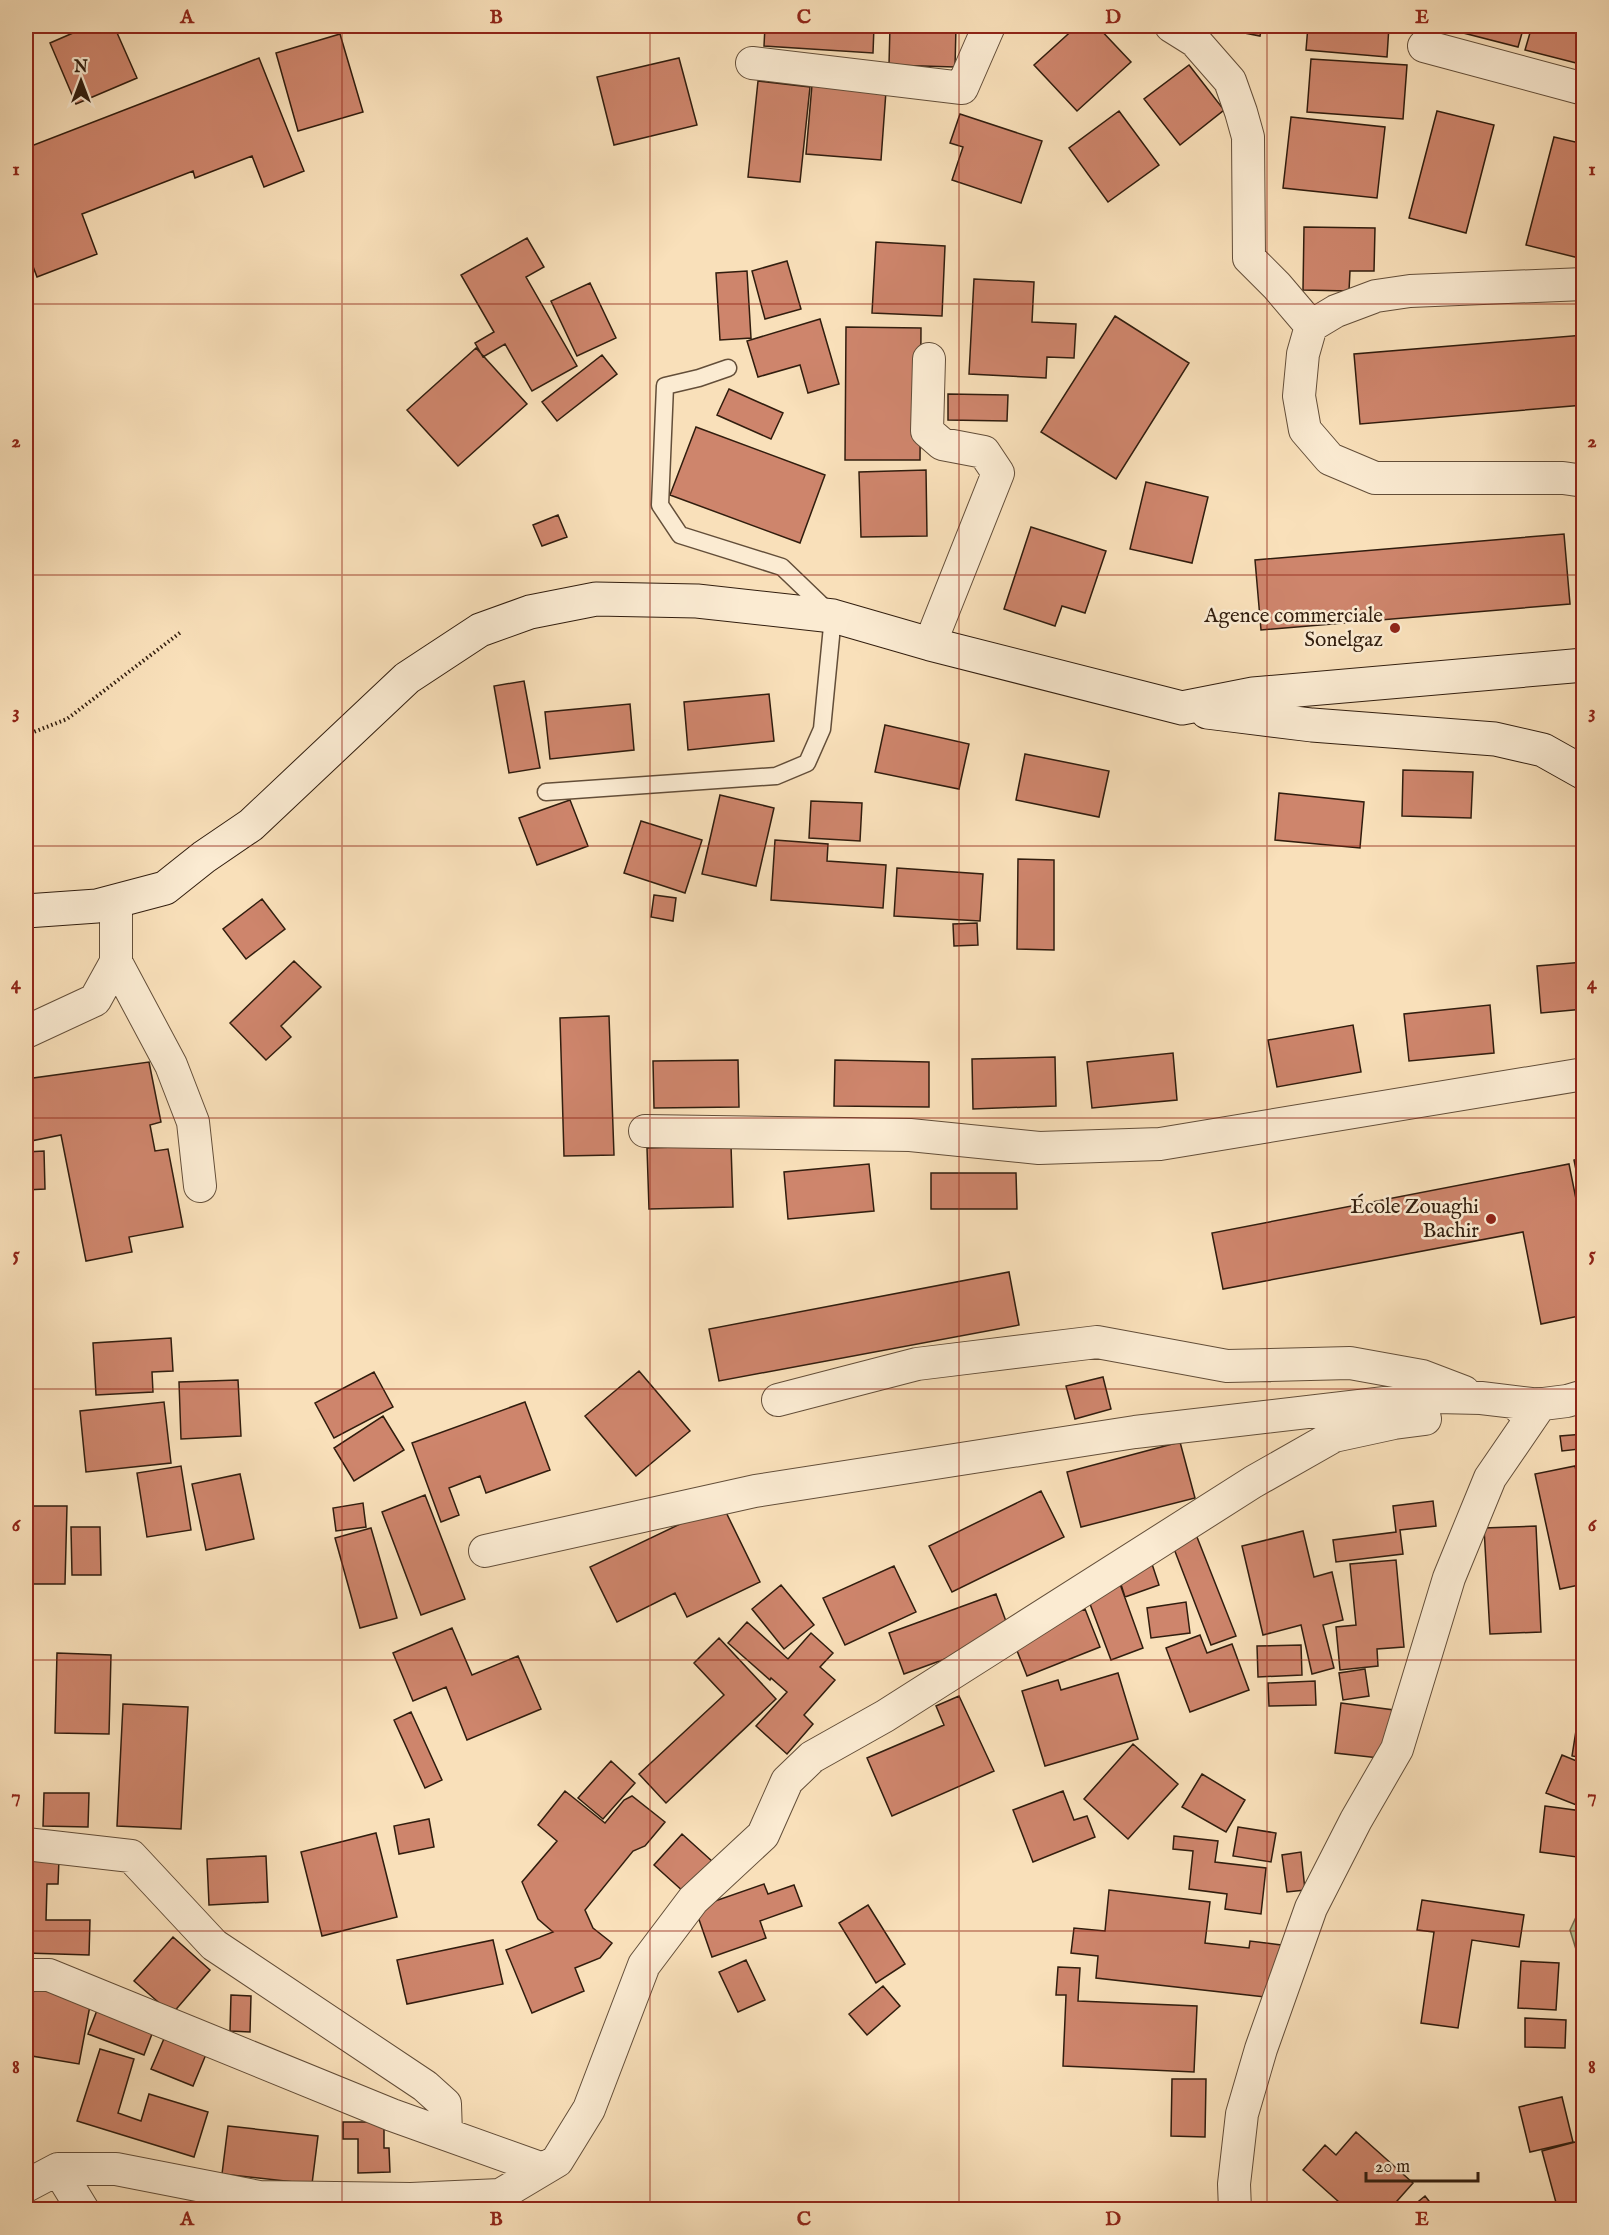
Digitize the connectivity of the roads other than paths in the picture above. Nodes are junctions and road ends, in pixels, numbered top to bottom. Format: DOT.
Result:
graph roads {
  1 [pos="989,26"];
  2 [pos="1171,26"];
  3 [pos="1424,46"];
  4 [pos="752,63"];
  5 [pos="1584,89"];
  6 [pos="1584,284"];
  7 [pos="1311,326"];
  8 [pos="929,359"];
  9 [pos="728,368"];
  10 [pos="1584,481"];
  11 [pos="833,616"];
  12 [pos="930,644"];
  13 [pos="1584,665"];
  14 [pos="1182,708"];
  15 [pos="1584,773"];
  16 [pos="546,792"];
  17 [pos="116,901"];
  18 [pos="26,911"];
  19 [pos="116,962"];
  20 [pos="26,1032"];
  21 [pos="1584,1074"];
  22 [pos="645,1131"];
  23 [pos="200,1186"];
  24 [pos="1584,1396"];
  25 [pos="1482,1398"];
  26 [pos="778,1400"];
  27 [pos="1540,1405"];
  28 [pos="485,1551"];
  29 [pos="26,1844"];
  30 [pos="26,1975"];
  31 [pos="446,2134"];
  32 [pos="58,2169"];
  33 [pos="543,2169"];
  34 [pos="26,2186"];
  35 [pos="83,2210"];
  36 [pos="1235,2210"];
  1 -- 4 [label="street"];
  2 -- 7 [label="street"];
  3 -- 5 [label="street"];
  6 -- 7 [label="street"];
  7 -- 10 [label="street"];
  8 -- 12 [label="street"];
  9 -- 11 [label="lane"];
  11 -- 12 [label="main road"];
  11 -- 16 [label="lane"];
  11 -- 17 [label="main road"];
  12 -- 14 [label="main road"];
  13 -- 14 [label="main road"];
  14 -- 15 [label="main road"];
  17 -- 18 [label="main road"];
  17 -- 19 [label="street"];
  19 -- 20 [label="street"];
  19 -- 23 [label="street"];
  21 -- 22 [label="street"];
  24 -- 27 [label="street"];
  25 -- 26 [label="street"];
  25 -- 27 [label="street"];
  25 -- 28 [label="street"];
  27 -- 33 [label="street"];
  27 -- 36 [label="street"];
  29 -- 31 [label="street"];
  30 -- 31 [label="street"];
  31 -- 33 [label="street"];
  32 -- 33 [label="street"];
  32 -- 34 [label="street"];
  32 -- 35 [label="street"];
}
